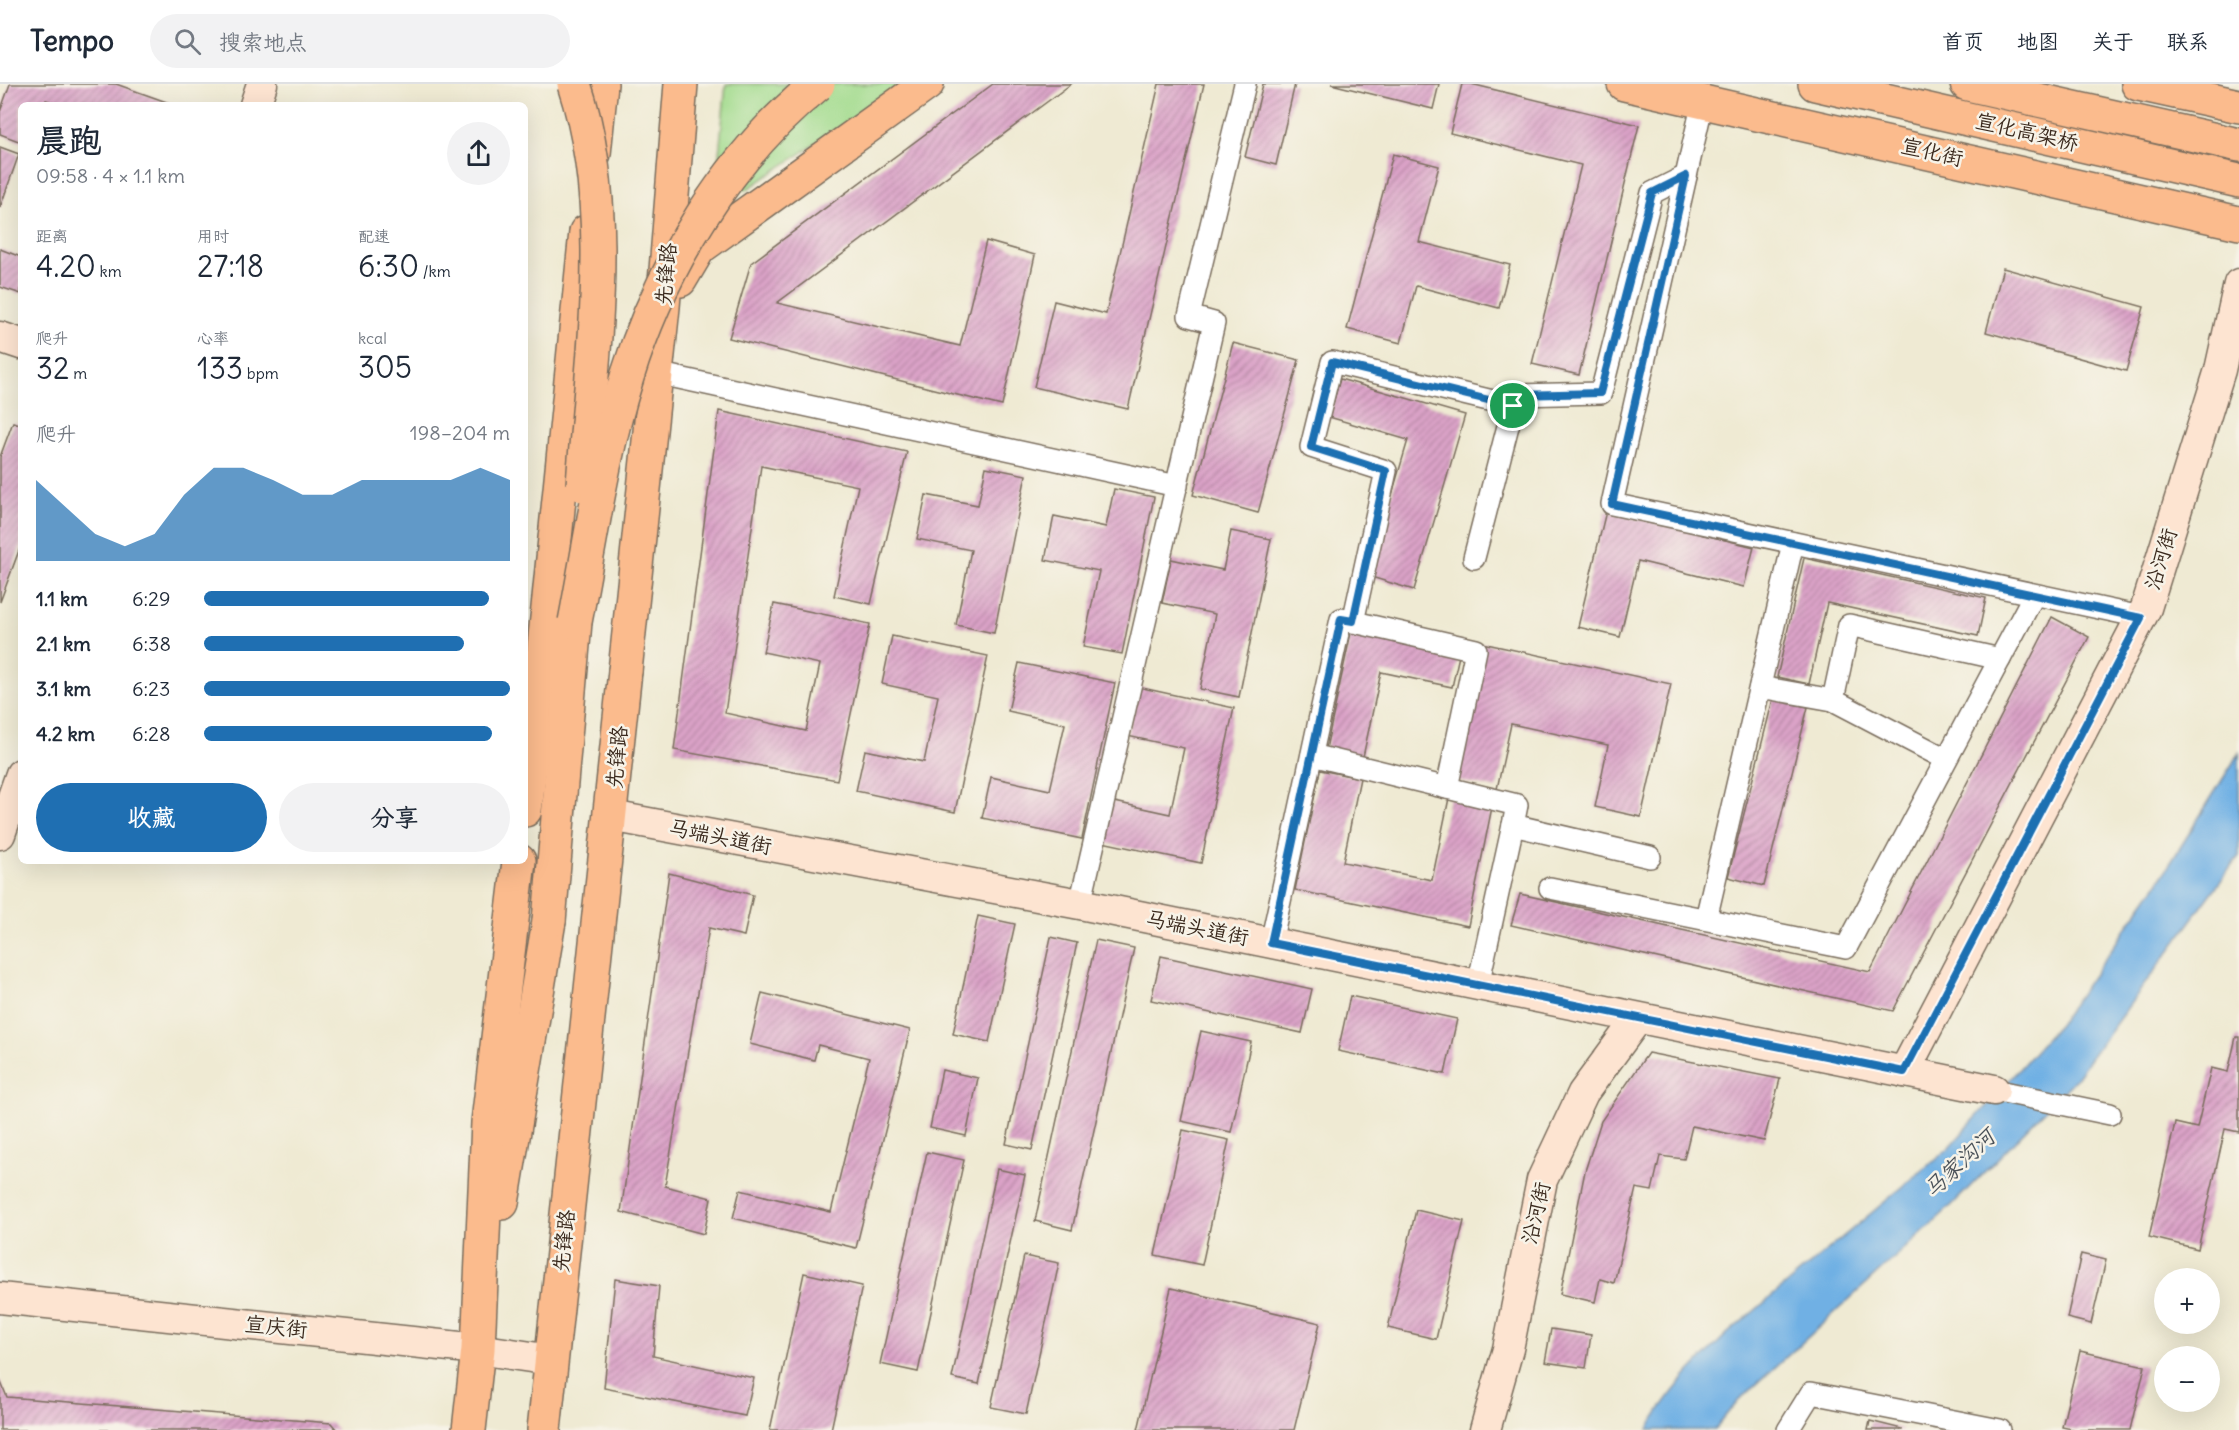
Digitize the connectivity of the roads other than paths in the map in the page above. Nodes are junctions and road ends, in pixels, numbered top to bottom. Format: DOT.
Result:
graph roads {
  1 [pos="262,84"];
  2 [pos="574,84"];
  3 [pos="601,84"];
  4 [pos="681,84"];
  5 [pos="818,84"];
  6 [pos="927,84"];
  7 [pos="1245,84"];
  8 [pos="1624,84"];
  9 [pos="1815,84"];
  10 [pos="1967,84"];
  11 [pos="2147,85"];
  12 [pos="1703,101"];
  13 [pos="256,102"];
  14 [pos="2239,106"];
  15 [pos="2239,145"];
  16 [pos="1686,176"];
  17 [pos="2239,180"];
  18 [pos="2239,222"];
  19 [pos="2239,284"];
  20 [pos="663,307"];
  21 [pos="0,337"];
  22 [pos="18,343"];
  23 [pos="656,373"];
  24 [pos="1513,406"];
  25 [pos="1177,486"];
  26 [pos="1793,543"];
  27 [pos="1474,558"];
  28 [pos="2034,594"];
  29 [pos="2141,618"];
  30 [pos="1353,621"];
  31 [pos="575,622"];
  32 [pos="2000,659"];
  33 [pos="1760,687"];
  34 [pos="1833,700"];
  35 [pos="1312,755"];
  36 [pos="1946,759"];
  37 [pos="18,783"];
  38 [pos="528,785"];
  39 [pos="1447,788"];
  40 [pos="611,816"];
  41 [pos="1513,825"];
  42 [pos="0,834"];
  43 [pos="1650,857"];
  44 [pos="519,864"];
  45 [pos="1550,888"];
  46 [pos="1080,904"];
  47 [pos="1706,919"];
  48 [pos="1271,943"];
  49 [pos="1478,985"];
  50 [pos="1638,1018"];
  51 [pos="1904,1072"];
  52 [pos="1994,1090"];
  53 [pos="2110,1114"];
  54 [pos="0,1298"];
  55 [pos="478,1349"];
  56 [pos="551,1360"];
  57 [pos="469,1430"];
  58 [pos="544,1430"];
  59 [pos="1485,1430"];
  60 [pos="1788,1430"];
  61 [pos="2000,1430"];
  1 -- 13 [label="street"];
  2 -- 31 [label="main road, bridge"];
  3 -- 38 [label="main road"];
  4 -- 20 [label="main road, 先锋路"];
  5 -- 31 [label="main road, bridge"];
  6 -- 20 [label="main road"];
  7 -- 25 [label="street"];
  8 -- 12 [label="main road, 宣化街"];
  9 -- 17 [label="main road, 宣化高架桥"];
  10 -- 15 [label="main road, 宣化高架桥"];
  11 -- 14 [label="main road"];
  12 -- 16 [label="street"];
  12 -- 18 [label="main road, 宣化街"];
  16 -- 24 [label="street"];
  16 -- 26 [label="street"];
  19 -- 29 [label="street, 沿河街"];
  20 -- 23 [label="main road, 先锋路"];
  21 -- 22 [label="street"];
  23 -- 25 [label="street"];
  23 -- 40 [label="main road, 先锋路"];
  24 -- 27 [label="street"];
  24 -- 30 [label="street"];
  25 -- 46 [label="street"];
  26 -- 28 [label="street"];
  26 -- 33 [label="street"];
  28 -- 29 [label="street"];
  28 -- 32 [label="street"];
  29 -- 51 [label="street, 沿河街"];
  30 -- 35 [label="street"];
  30 -- 39 [label="street"];
  31 -- 55 [label="main road"];
  32 -- 34 [label="street"];
  32 -- 36 [label="street"];
  33 -- 34 [label="street"];
  33 -- 47 [label="street"];
  34 -- 36 [label="street"];
  35 -- 39 [label="street"];
  35 -- 48 [label="street"];
  36 -- 47 [label="street"];
  37 -- 42 [label="street"];
  39 -- 41 [label="street"];
  40 -- 46 [label="street, 马端头道街"];
  40 -- 56 [label="main road, 先锋路"];
  41 -- 43 [label="street"];
  41 -- 49 [label="street"];
  44 -- 55 [label="main road"];
  45 -- 47 [label="street"];
  46 -- 48 [label="street, 马端头道街"];
  48 -- 49 [label="street, 马端头道街"];
  49 -- 50 [label="street, 马端头道街"];
  50 -- 51 [label="street, 马端头道街"];
  50 -- 59 [label="street, 沿河街"];
  51 -- 52 [label="street, 马端头道街"];
  52 -- 53 [label="street"];
  54 -- 55 [label="street, 宣庆街"];
  55 -- 56 [label="street, 宣庆街"];
  55 -- 57 [label="main road"];
  56 -- 58 [label="main road, 先锋路"];
  60 -- 61 [label="street"];
}
